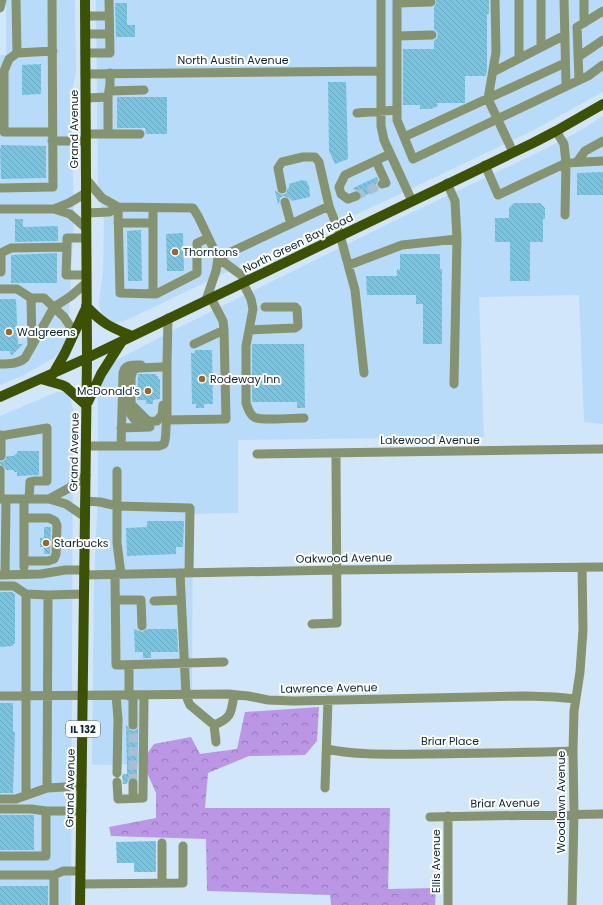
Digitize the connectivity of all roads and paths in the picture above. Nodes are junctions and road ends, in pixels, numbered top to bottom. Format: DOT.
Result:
graph roads {
  1 [pos="2,0"];
  2 [pos="16,0"];
  3 [pos="52,0"];
  4 [pos="85,0"];
  5 [pos="108,0"];
  6 [pos="381,0"];
  7 [pos="495,0"];
  8 [pos="519,0"];
  9 [pos="541,0"];
  10 [pos="564,0"];
  11 [pos="584,0"];
  12 [pos="397,2"];
  13 [pos="431,2"];
  14 [pos="0,8"];
  15 [pos="603,12"];
  16 [pos="85,16"];
  17 [pos="109,16"];
  18 [pos="584,23"];
  19 [pos="85,34"];
  20 [pos="109,34"];
  21 [pos="432,35"];
  22 [pos="565,35"];
  23 [pos="397,36"];
  24 [pos="603,40"];
  25 [pos="541,47"];
  26 [pos="381,51"];
  27 [pos="397,51"];
  28 [pos="53,52"];
  29 [pos="17,53"];
  30 [pos="85,53"];
  31 [pos="578,57"];
  32 [pos="519,58"];
  33 [pos="565,63"];
  34 [pos="603,65"];
  35 [pos="2,71"];
  36 [pos="381,71"];
  37 [pos="493,72"];
  38 [pos="110,73"];
  39 [pos="86,74"];
  40 [pos="579,80"];
  41 [pos="566,86"];
  42 [pos="144,90"];
  43 [pos="108,94"];
  44 [pos="86,98"];
  45 [pos="488,99"];
  46 [pos="603,104"];
  47 [pos="397,110"];
  48 [pos="381,111"];
  49 [pos="357,113"];
  50 [pos="498,119"];
  51 [pos="556,131"];
  52 [pos="108,134"];
  53 [pos="140,134"];
  54 [pos="52,137"];
  55 [pos="86,137"];
  56 [pos="404,137"];
  57 [pos="603,141"];
  58 [pos="513,152"];
  59 [pos="390,154"];
  60 [pos="376,161"];
  61 [pos="603,161"];
  62 [pos="577,162"];
  63 [pos="566,163"];
  64 [pos="485,165"];
  65 [pos="86,179"];
  66 [pos="447,183"];
  67 [pos="382,184"];
  68 [pos="0,188"];
  69 [pos="282,189"];
  70 [pos="86,193"];
  71 [pos="356,196"];
  72 [pos="412,201"];
  73 [pos="285,202"];
  74 [pos="329,206"];
  75 [pos="118,208"];
  76 [pos="152,208"];
  77 [pos="0,209"];
  78 [pos="54,209"];
  79 [pos="86,213"];
  80 [pos="565,216"];
  81 [pos="118,223"];
  82 [pos="153,223"];
  83 [pos="291,224"];
  84 [pos="86,233"];
  85 [pos="340,235"];
  86 [pos="208,238"];
  87 [pos="457,239"];
  88 [pos="67,247"];
  89 [pos="1,253"];
  90 [pos="218,258"];
  91 [pos="349,265"];
  92 [pos="0,272"];
  93 [pos="86,279"];
  94 [pos="245,282"];
  95 [pos="1,289"];
  96 [pos="153,294"];
  97 [pos="31,298"];
  98 [pos="209,299"];
  99 [pos="86,306"];
  100 [pos="54,307"];
  101 [pos="265,307"];
  102 [pos="168,318"];
  103 [pos="224,330"];
  104 [pos="249,330"];
  105 [pos="74,332"];
  106 [pos="132,336"];
  107 [pos="122,341"];
  108 [pos="194,344"];
  109 [pos="32,347"];
  110 [pos="87,358"];
  111 [pos="0,364"];
  112 [pos="165,365"];
  113 [pos="364,373"];
  114 [pos="52,374"];
  115 [pos="41,379"];
  116 [pos="454,384"];
  117 [pos="0,397"];
  118 [pos="86,405"];
  119 [pos="304,418"];
  120 [pos="166,423"];
  121 [pos="121,428"];
  122 [pos="0,435"];
  123 [pos="86,446"];
  124 [pos="121,446"];
  125 [pos="603,449"];
  126 [pos="257,454"];
  127 [pos="336,454"];
  128 [pos="1,456"];
  129 [pos="0,470"];
  130 [pos="117,471"];
  131 [pos="86,475"];
  132 [pos="2,499"];
  133 [pos="26,499"];
  134 [pos="49,499"];
  135 [pos="85,501"];
  136 [pos="117,506"];
  137 [pos="85,517"];
  138 [pos="24,518"];
  139 [pos="24,561"];
  140 [pos="582,567"];
  141 [pos="603,567"];
  142 [pos="337,570"];
  143 [pos="84,572"];
  144 [pos="185,573"];
  145 [pos="24,574"];
  146 [pos="118,574"];
  147 [pos="3,575"];
  148 [pos="0,586"];
  149 [pos="26,594"];
  150 [pos="84,594"];
  151 [pos="48,595"];
  152 [pos="115,600"];
  153 [pos="181,600"];
  154 [pos="154,601"];
  155 [pos="312,624"];
  156 [pos="142,626"];
  157 [pos="224,662"];
  158 [pos="184,663"];
  159 [pos="129,665"];
  160 [pos="234,695"];
  161 [pos="0,696"];
  162 [pos="27,696"];
  163 [pos="48,696"];
  164 [pos="83,696"];
  165 [pos="116,696"];
  166 [pos="131,696"];
  167 [pos="144,696"];
  168 [pos="186,696"];
  169 [pos="576,699"];
  170 [pos="328,700"];
  171 [pos="117,715"];
  172 [pos="133,715"];
  173 [pos="133,725"];
  174 [pos="214,725"];
  175 [pos="216,742"];
  176 [pos="327,749"];
  177 [pos="573,751"];
  178 [pos="133,783"];
  179 [pos="82,786"];
  180 [pos="47,788"];
  181 [pos="326,788"];
  182 [pos="26,795"];
  183 [pos="133,798"];
  184 [pos="0,799"];
  185 [pos="0,809"];
  186 [pos="46,811"];
  187 [pos="82,811"];
  188 [pos="574,814"];
  189 [pos="603,814"];
  190 [pos="448,816"];
  191 [pos="430,817"];
  192 [pos="162,843"];
  193 [pos="183,846"];
  194 [pos="0,856"];
  195 [pos="81,871"];
  196 [pos="0,875"];
  197 [pos="54,875"];
  198 [pos="162,883"];
  199 [pos="80,884"];
  200 [pos="54,905"];
  201 [pos="80,905"];
  202 [pos="448,905"];
  203 [pos="572,905"];
  1 -- 14 [label="street"];
  2 -- 29 [label="street"];
  3 -- 28 [label="street"];
  4 -- 16 [label="main road, Grand Avenue"];
  5 -- 17 [label="street"];
  6 -- 26 [label="street"];
  7 -- 37 [label="street"];
  8 -- 32 [label="street"];
  9 -- 25 [label="street"];
  10 -- 22 [label="street"];
  11 -- 18 [label="street"];
  12 -- 13 [label="street"];
  12 -- 23 [label="street"];
  15 -- 18 [label="street"];
  16 -- 17 [label="street"];
  16 -- 19 [label="main road, Grand Avenue"];
  17 -- 20 [label="street"];
  18 -- 31 [label="street"];
  19 -- 20 [label="street"];
  19 -- 30 [label="main road, Grand Avenue"];
  20 -- 30 [label="street"];
  21 -- 23 [label="street"];
  22 -- 25 [label="street"];
  22 -- 33 [label="street"];
  23 -- 27 [label="street"];
  24 -- 31 [label="street"];
  25 -- 32 [label="street"];
  26 -- 27 [label="street"];
  26 -- 36 [label="street"];
  27 -- 47 [label="street"];
  28 -- 29 [label="street"];
  28 -- 54 [label="street"];
  29 -- 35 [label="street"];
  30 -- 39 [label="main road, Grand Avenue"];
  31 -- 40 [label="street"];
  32 -- 37 [label="street"];
  33 -- 41 [label="street"];
  33 -- 45 [label="street"];
  34 -- 40 [label="street"];
  35 -- 54 [label="street"];
  36 -- 38 [label="street, North Austin Avenue"];
  36 -- 48 [label="street"];
  37 -- 45 [label="street"];
  38 -- 39 [label="street, North Austin Avenue"];
  38 -- 43 [label="street"];
  39 -- 44 [label="main road, Grand Avenue"];
  40 -- 41 [label="street"];
  41 -- 50 [label="street"];
  42 -- 43 [label="street"];
  43 -- 44 [label="street"];
  43 -- 52 [label="street"];
  44 -- 55 [label="main road, Grand Avenue"];
  45 -- 50 [label="street"];
  45 -- 56 [label="street"];
  46 -- 51 [label="main road, North Green Bay Road"];
  47 -- 48 [label="street"];
  47 -- 56 [label="street"];
  48 -- 49 [label="street"];
  48 -- 59 [label="street"];
  50 -- 56 [label="street"];
  50 -- 58 [label="street"];
  51 -- 58 [label="main road, North Green Bay Road"];
  51 -- 63 [label="street"];
  52 -- 53 [label="street"];
  52 -- 55 [label="street"];
  54 -- 55 [label="street"];
  54 -- 68 [label="street"];
  55 -- 65 [label="main road, Grand Avenue"];
  57 -- 62 [label="street"];
  58 -- 64 [label="main road, North Green Bay Road"];
  59 -- 60 [label="street"];
  59 -- 72 [label="street"];
  60 -- 67 [label="street"];
  60 -- 71 [label="street"];
  61 -- 62 [label="street"];
  62 -- 63 [label="street"];
  63 -- 64 [label="street"];
  63 -- 80 [label="street"];
  64 -- 66 [label="main road, North Green Bay Road"];
  65 -- 70 [label="main road, Grand Avenue"];
  65 -- 75 [label="street"];
  66 -- 72 [label="main road, North Green Bay Road"];
  66 -- 87 [label="street"];
  69 -- 74 [label="street"];
  70 -- 78 [label="street"];
  70 -- 79 [label="main road, Grand Avenue"];
  72 -- 85 [label="main road, North Green Bay Road"];
  73 -- 83 [label="street"];
  74 -- 83 [label="street"];
  74 -- 85 [label="street"];
  75 -- 76 [label="street"];
  75 -- 79 [label="street"];
  75 -- 81 [label="street"];
  76 -- 82 [label="street"];
  76 -- 86 [label="street"];
  77 -- 78 [label="street"];
  78 -- 84 [label="street"];
  79 -- 84 [label="main road, Grand Avenue"];
  81 -- 82 [label="street"];
  81 -- 96 [label="street"];
  82 -- 96 [label="street"];
  83 -- 90 [label="street"];
  84 -- 88 [label="street"];
  84 -- 93 [label="main road, Grand Avenue"];
  85 -- 91 [label="street"];
  85 -- 94 [label="main road, North Green Bay Road"];
  86 -- 90 [label="street"];
  86 -- 96 [label="street"];
  87 -- 91 [label="street"];
  87 -- 116 [label="street"];
  88 -- 89 [label="street"];
  88 -- 93 [label="street"];
  89 -- 92 [label="street"];
  90 -- 94 [label="street"];
  90 -- 98 [label="street"];
  91 -- 113 [label="street"];
  93 -- 99 [label="main road, Grand Avenue"];
  93 -- 100 [label="street"];
  94 -- 98 [label="main road, North Green Bay Road"];
  94 -- 104 [label="street"];
  95 -- 97 [label="street"];
  97 -- 100 [label="street"];
  97 -- 109 [label="street"];
  98 -- 102 [label="main road, North Green Bay Road"];
  98 -- 103 [label="street"];
  99 -- 105 [label="main road"];
  99 -- 106 [label="main road"];
  99 -- 110 [label="main road, Grand Avenue"];
  100 -- 105 [label="street"];
  100 -- 109 [label="street"];
  101 -- 104 [label="street"];
  102 -- 106 [label="main road, North Green Bay Road"];
  102 -- 112 [label="street"];
  103 -- 108 [label="street"];
  103 -- 120 [label="street"];
  104 -- 119 [label="street"];
  105 -- 114 [label="main road"];
  106 -- 107 [label="main road, North Green Bay Road"];
  107 -- 110 [label="main road, North Green Bay Road"];
  107 -- 118 [label="main road"];
  109 -- 111 [label="street"];
  110 -- 114 [label="main road, North Green Bay Road"];
  110 -- 118 [label="main road, Grand Avenue / IL 132"];
  112 -- 112 [label="street"];
  112 -- 120 [label="street"];
  112 -- 121 [label="street"];
  114 -- 115 [label="main road, North Green Bay Road"];
  115 -- 117 [label="main road, North Green Bay Road"];
  115 -- 118 [label="main road"];
  118 -- 123 [label="main road, Grand Avenue / IL 132"];
  120 -- 121 [label="street"];
  120 -- 124 [label="street"];
  121 -- 124 [label="street"];
  122 -- 128 [label="street"];
  122 -- 133 [label="street"];
  123 -- 124 [label="street"];
  123 -- 131 [label="main road, Grand Avenue / IL 132"];
  125 -- 127 [label="street, Lakewood Avenue"];
  126 -- 127 [label="street, Lakewood Avenue"];
  127 -- 142 [label="street"];
  129 -- 132 [label="street"];
  130 -- 136 [label="street"];
  131 -- 134 [label="street"];
  131 -- 135 [label="main road, Grand Avenue / IL 132"];
  132 -- 133 [label="street"];
  132 -- 147 [label="street"];
  133 -- 134 [label="street"];
  133 -- 138 [label="street"];
  134 -- 137 [label="street"];
  135 -- 136 [label="street"];
  135 -- 137 [label="main road, Grand Avenue / IL 132"];
  136 -- 144 [label="street"];
  136 -- 146 [label="street"];
  137 -- 143 [label="main road, Grand Avenue / IL 132"];
  138 -- 139 [label="street"];
  138 -- 139 [label="street"];
  139 -- 145 [label="street"];
  140 -- 141 [label="street, Oakwood Avenue"];
  140 -- 142 [label="street, Oakwood Avenue"];
  140 -- 169 [label="street, Woodlawn Avenue"];
  142 -- 144 [label="street, Oakwood Avenue"];
  142 -- 155 [label="street"];
  143 -- 145 [label="street, Oakwood Avenue"];
  143 -- 146 [label="street, Oakwood Avenue"];
  143 -- 150 [label="main road, Grand Avenue / IL 132"];
  144 -- 146 [label="street, Oakwood Avenue"];
  144 -- 153 [label="street"];
  145 -- 147 [label="street, Oakwood Avenue"];
  146 -- 152 [label="street"];
  148 -- 149 [label="street"];
  149 -- 151 [label="street"];
  149 -- 162 [label="street"];
  150 -- 151 [label="street"];
  150 -- 164 [label="main road, Grand Avenue / IL 132"];
  151 -- 163 [label="street"];
  152 -- 156 [label="street"];
  152 -- 159 [label="street"];
  153 -- 154 [label="street"];
  153 -- 158 [label="street"];
  157 -- 158 [label="street"];
  158 -- 159 [label="street"];
  158 -- 168 [label="street"];
  159 -- 166 [label="street"];
  160 -- 168 [label="street, Lawrence Avenue"];
  160 -- 170 [label="street, Lawrence Avenue"];
  160 -- 174 [label="street"];
  161 -- 162 [label="street, Lawrence Avenue"];
  162 -- 163 [label="street, Lawrence Avenue"];
  162 -- 182 [label="street"];
  163 -- 164 [label="street, Lawrence Avenue"];
  163 -- 180 [label="street"];
  164 -- 165 [label="street, Lawrence Avenue"];
  164 -- 179 [label="main road, Grand Avenue / IL 132"];
  165 -- 166 [label="street, Lawrence Avenue"];
  165 -- 171 [label="street"];
  166 -- 167 [label="street, Lawrence Avenue"];
  166 -- 172 [label="street"];
  167 -- 168 [label="street, Lawrence Avenue"];
  167 -- 183 [label="street"];
  168 -- 174 [label="street"];
  169 -- 170 [label="street, Lawrence Avenue"];
  169 -- 177 [label="street, Woodlawn Avenue"];
  170 -- 176 [label="street"];
  171 -- 172 [label="street"];
  171 -- 183 [label="street"];
  172 -- 173 [label="street"];
  174 -- 175 [label="street"];
  176 -- 177 [label="street, Briar Place"];
  176 -- 181 [label="street"];
  177 -- 188 [label="street, Woodlawn Avenue"];
  178 -- 183 [label="street"];
  179 -- 180 [label="street"];
  179 -- 187 [label="main road, Grand Avenue / IL 132"];
  180 -- 182 [label="street"];
  182 -- 184 [label="street"];
  185 -- 186 [label="street"];
  186 -- 187 [label="street"];
  186 -- 194 [label="street"];
  187 -- 195 [label="main road, Grand Avenue / IL 132"];
  188 -- 189 [label="street, Briar Avenue"];
  188 -- 190 [label="street, Briar Avenue"];
  188 -- 203 [label="street, Woodlawn Avenue"];
  190 -- 191 [label="street, Briar Avenue"];
  190 -- 202 [label="street, Ellis Avenue"];
  192 -- 198 [label="street"];
  193 -- 198 [label="street"];
  195 -- 197 [label="street"];
  195 -- 199 [label="main road, Grand Avenue / IL 132"];
  196 -- 197 [label="street"];
  197 -- 200 [label="street"];
  198 -- 199 [label="street"];
  199 -- 201 [label="main road, Grand Avenue / IL 132"];
}
